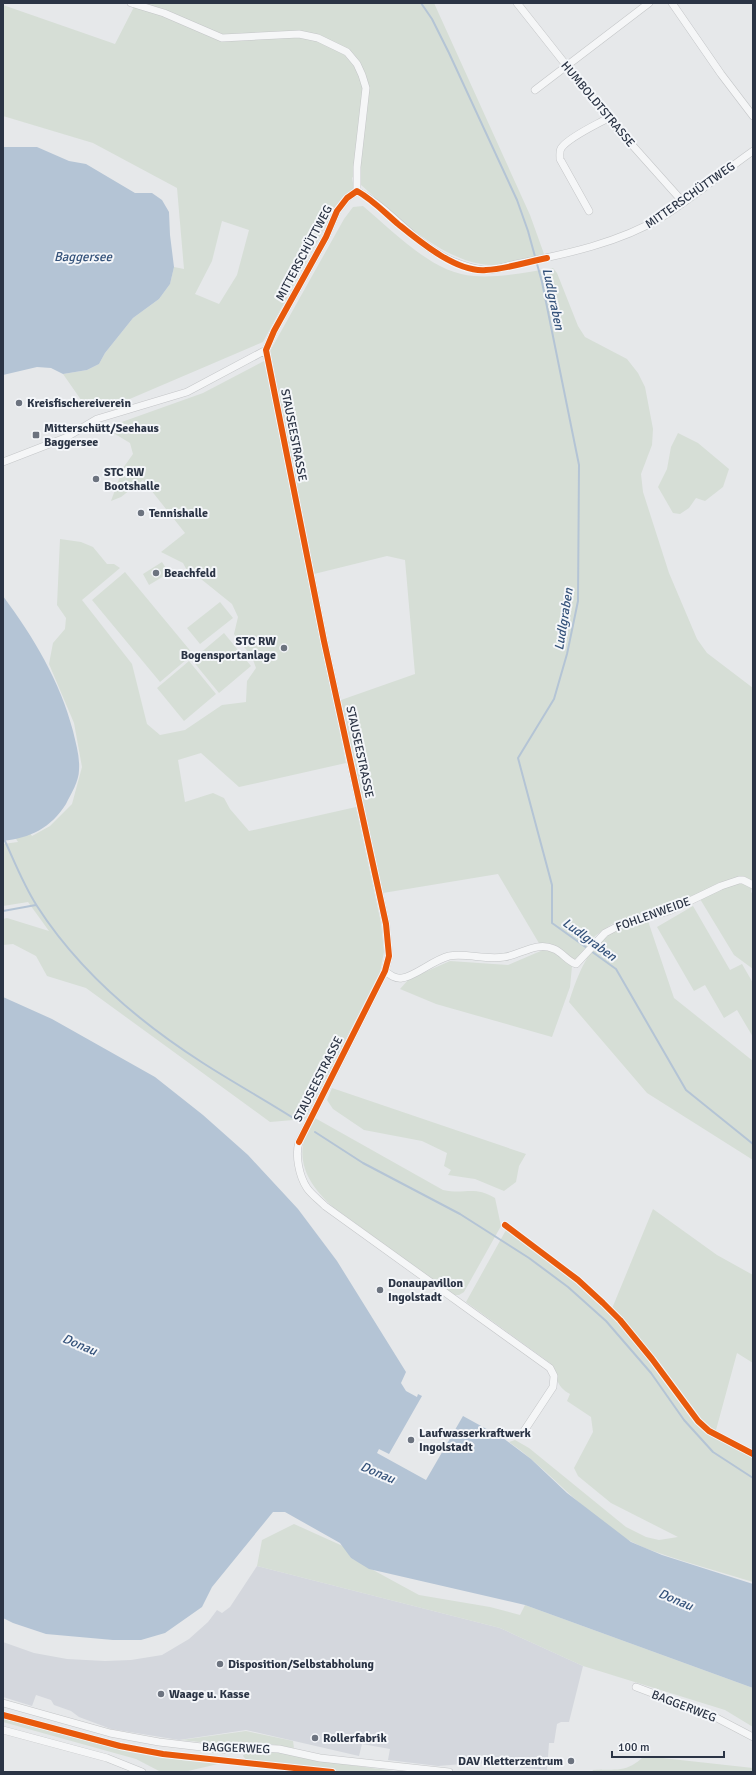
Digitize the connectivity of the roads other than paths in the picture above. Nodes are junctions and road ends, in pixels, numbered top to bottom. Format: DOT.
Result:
graph roads {
  1 [pos="131,3"];
  2 [pos="517,3"];
  3 [pos="649,3"];
  4 [pos="672,3"];
  5 [pos="566,67"];
  6 [pos="536,90"];
  7 [pos="753,116"];
  8 [pos="608,118"];
  9 [pos="753,151"];
  10 [pos="357,192"];
  11 [pos="683,202"];
  12 [pos="589,211"];
  13 [pos="266,350"];
  14 [pos="3,462"];
  15 [pos="753,885"];
  16 [pos="385,971"];
  17 [pos="524,1431"];
  18 [pos="636,1687"];
  19 [pos="3,1703"];
  20 [pos="3,1730"];
  21 [pos="753,1737"];
  22 [pos="142,1772"];
  23 [pos="449,1772"];
  1 -- 10 [label="street"];
  2 -- 5 [label="street, HUMBOLDTSTRASSE"];
  3 -- 5 [label="street"];
  4 -- 7 [label="street"];
  5 -- 6 [label="street"];
  5 -- 8 [label="street, HUMBOLDTSTRASSE"];
  8 -- 11 [label="street, HUMBOLDTSTRASSE"];
  8 -- 12 [label="street"];
  9 -- 11 [label="street, MITTERSCHÜTTWEG"];
  10 -- 11 [label="street, MITTERSCHÜTTWEG"];
  10 -- 13 [label="street, MITTERSCHÜTTWEG"];
  13 -- 14 [label="street"];
  13 -- 16 [label="street, STAUSEESTRASSE"];
  15 -- 16 [label="street, FOHLENWEIDE"];
  16 -- 17 [label="street, STAUSEESTRASSE"];
  18 -- 21 [label="street, BAGGERWEG"];
  19 -- 23 [label="street, BAGGERWEG"];
  20 -- 22 [label="street"];
}
